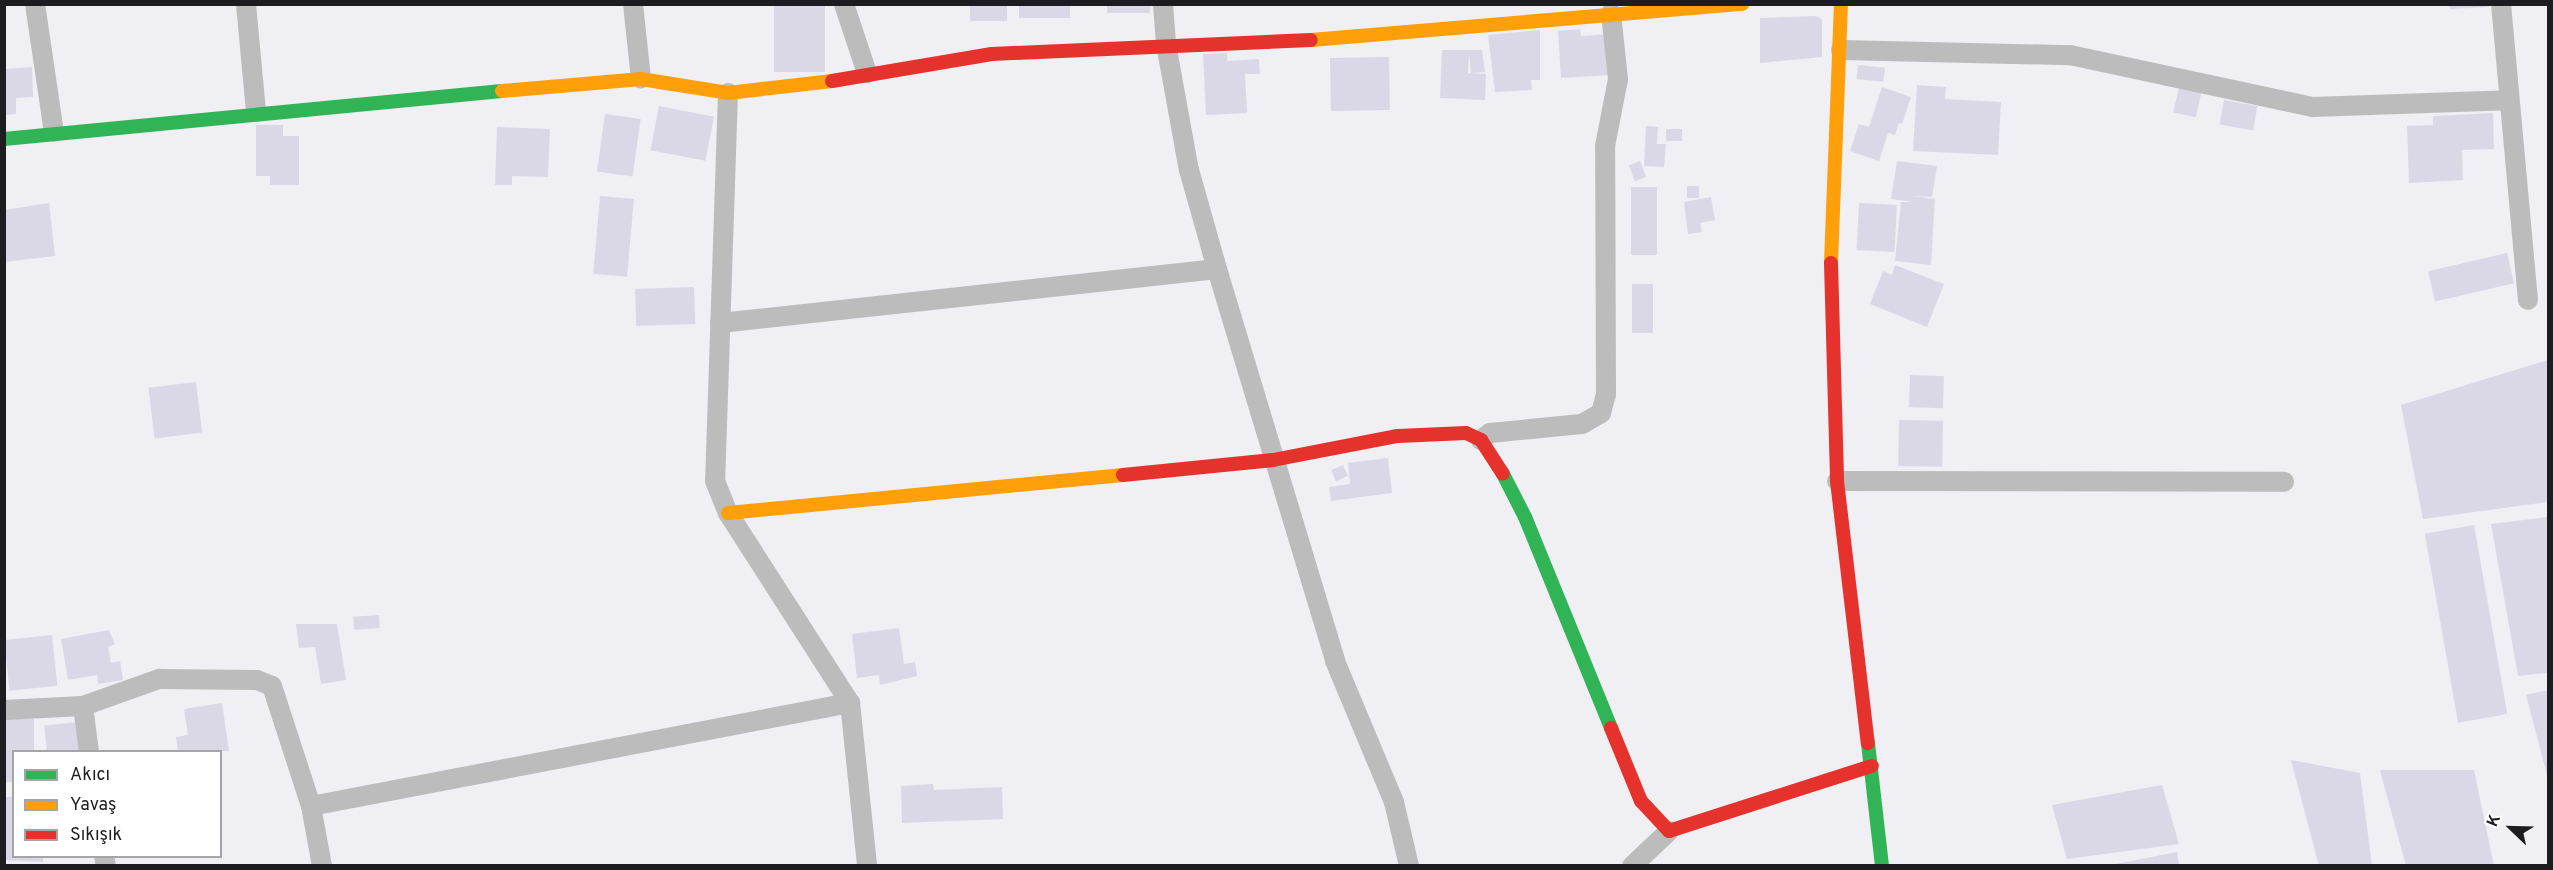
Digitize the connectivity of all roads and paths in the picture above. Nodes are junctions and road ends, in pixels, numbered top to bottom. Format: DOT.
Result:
graph roads {
  1 [pos="35,4"];
  2 [pos="246,4"];
  3 [pos="633,4"];
  4 [pos="844,4"];
  5 [pos="1163,4"];
  6 [pos="1743,4"];
  7 [pos="1841,4"];
  8 [pos="2501,4"];
  9 [pos="1611,14"];
  10 [pos="1166,44"];
  11 [pos="1841,50"];
  12 [pos="867,73"];
  13 [pos="641,79"];
  14 [pos="728,93"];
  15 [pos="2508,100"];
  16 [pos="256,112"];
  17 [pos="54,132"];
  18 [pos="4,139"];
  19 [pos="1216,269"];
  20 [pos="2528,300"];
  21 [pos="720,323"];
  22 [pos="1481,440"];
  23 [pos="1273,460"];
  24 [pos="1837,481"];
  25 [pos="2284,482"];
  26 [pos="728,513"];
  27 [pos="850,703"];
  28 [pos="82,706"];
  29 [pos="4,710"];
  30 [pos="89,750"];
  31 [pos="1872,766"];
  32 [pos="311,806"];
  33 [pos="1669,831"];
  34 [pos="322,866"];
  35 [pos="867,866"];
  36 [pos="1409,866"];
  37 [pos="1632,866"];
  38 [pos="1882,866"];
  1 -- 17 [label="street"];
  2 -- 16 [label="street"];
  3 -- 13 [label="street"];
  4 -- 12 [label="street"];
  5 -- 10 [label="street"];
  6 -- 9 [label="street"];
  7 -- 11 [label="street"];
  8 -- 15 [label="street"];
  9 -- 10 [label="street"];
  9 -- 22 [label="street"];
  10 -- 12 [label="street"];
  10 -- 19 [label="street"];
  11 -- 15 [label="street"];
  11 -- 24 [label="street"];
  12 -- 14 [label="street"];
  13 -- 14 [label="street"];
  13 -- 16 [label="street"];
  14 -- 21 [label="street"];
  15 -- 20 [label="street"];
  16 -- 17 [label="street"];
  17 -- 18 [label="street"];
  19 -- 21 [label="street"];
  19 -- 23 [label="street"];
  21 -- 26 [label="street"];
  22 -- 23 [label="street"];
  22 -- 33 [label="street"];
  23 -- 26 [label="street"];
  23 -- 36 [label="street"];
  24 -- 25 [label="street"];
  24 -- 31 [label="street"];
  26 -- 27 [label="street"];
  27 -- 32 [label="street"];
  27 -- 35 [label="street"];
  28 -- 29 [label="street"];
  28 -- 30 [label="street"];
  28 -- 32 [label="street"];
  31 -- 33 [label="street"];
  31 -- 38 [label="street"];
  32 -- 34 [label="street"];
  33 -- 37 [label="street"];
}
